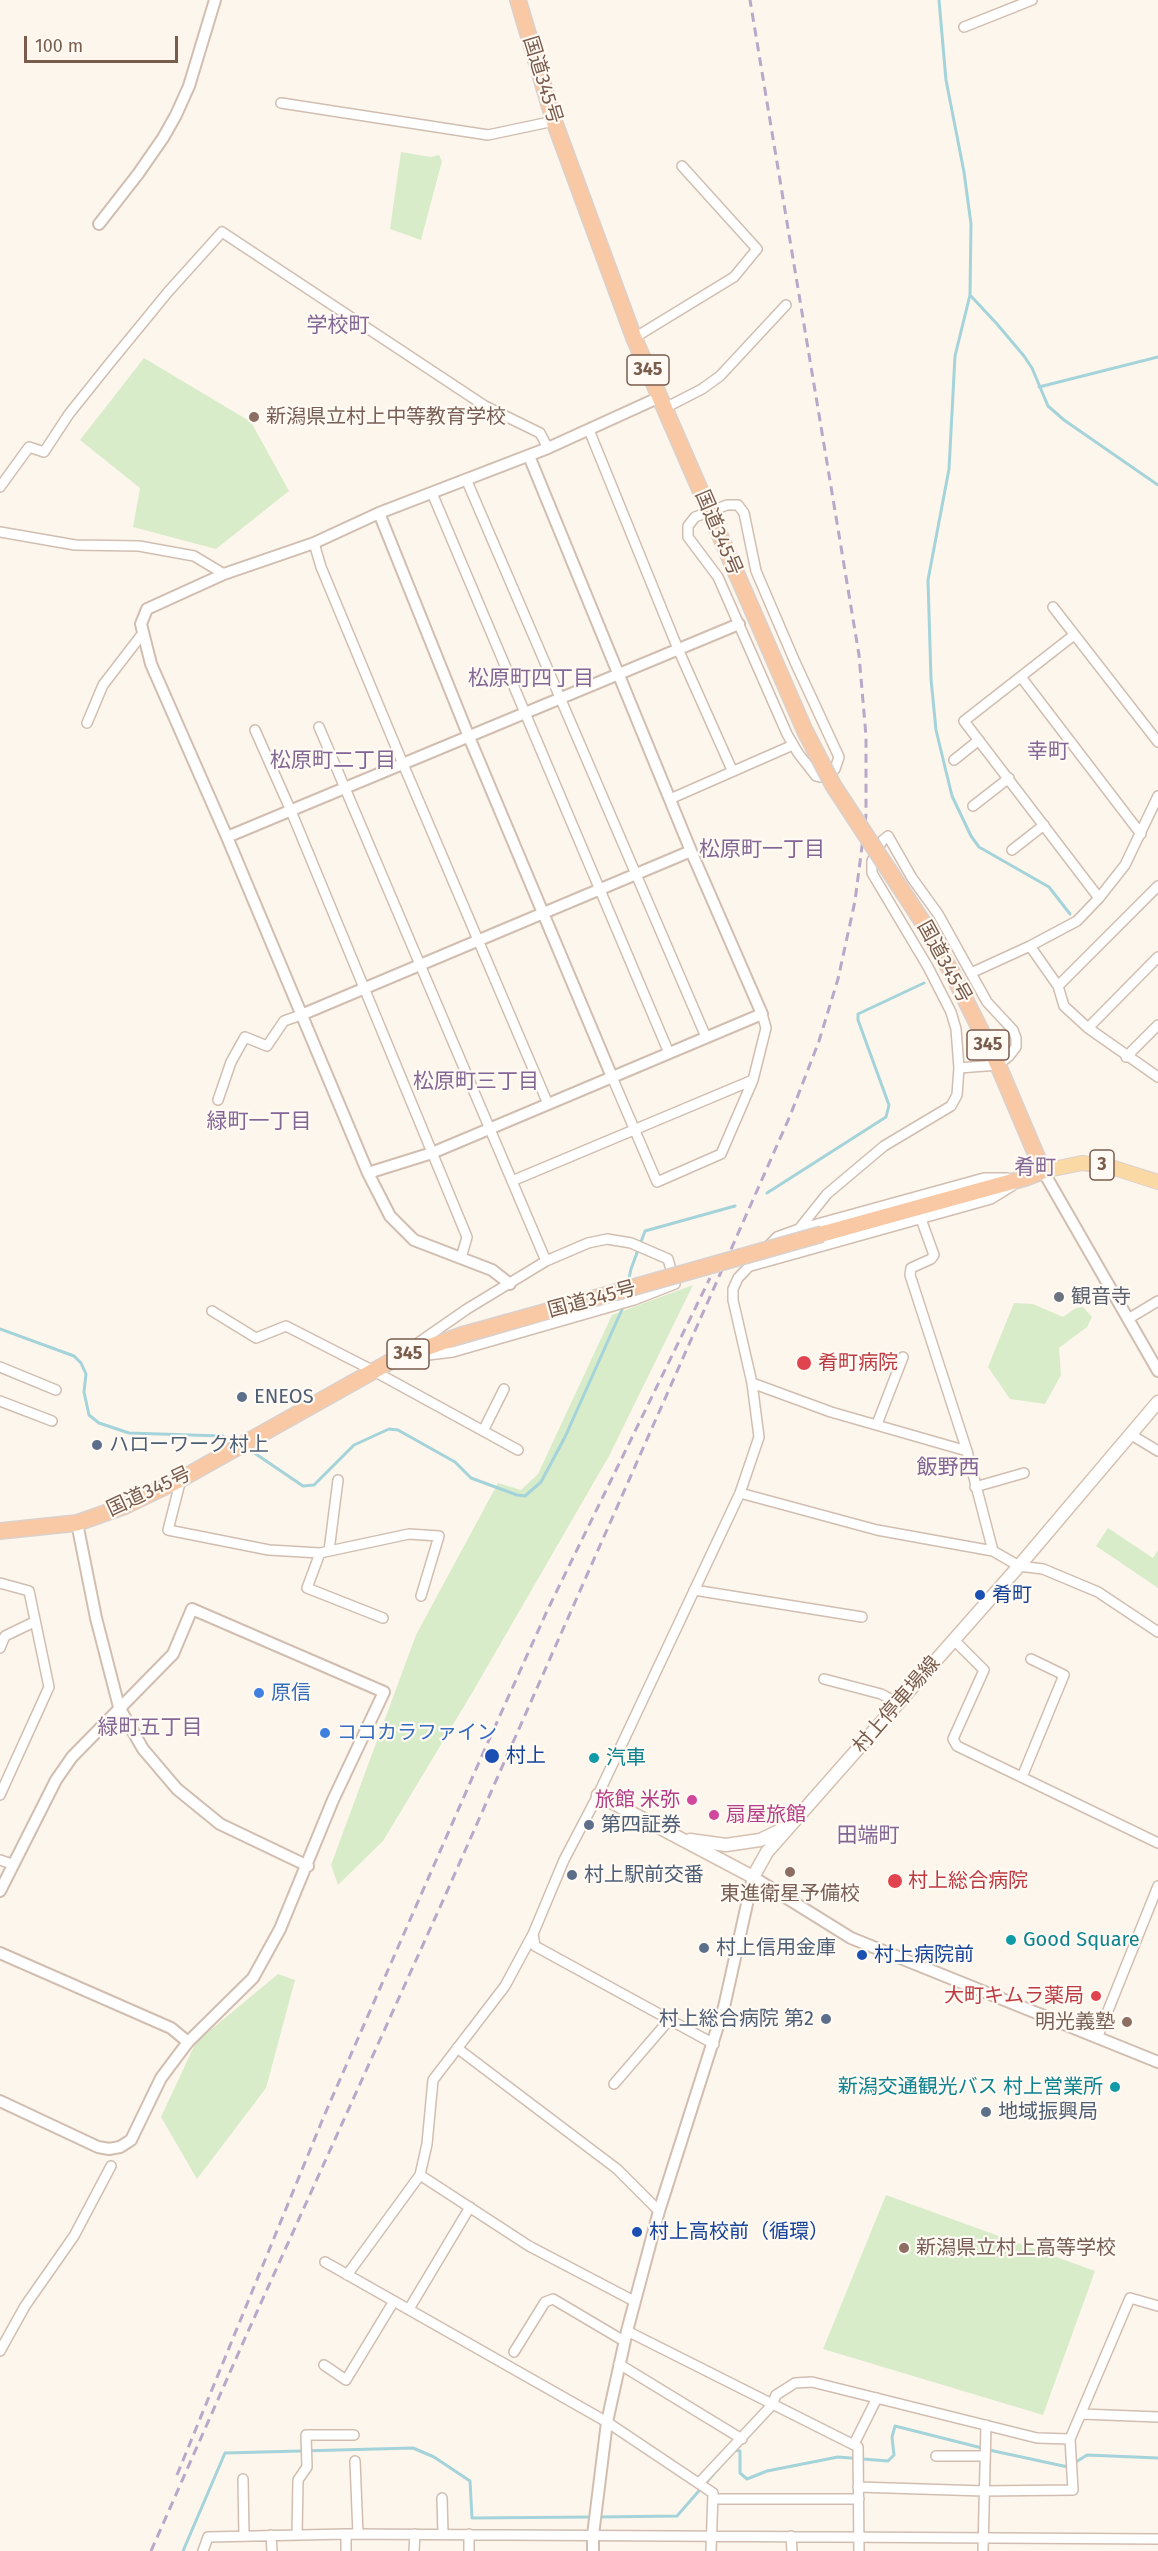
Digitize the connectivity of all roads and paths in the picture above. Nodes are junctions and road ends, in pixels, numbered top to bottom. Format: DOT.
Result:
graph roads {
  1 [pos="215,0"];
  2 [pos="518,0"];
  3 [pos="1032,0"];
  4 [pos="964,27"];
  5 [pos="281,103"];
  6 [pos="554,121"];
  7 [pos="682,166"];
  8 [pos="99,224"];
  9 [pos="786,305"];
  10 [pos="634,338"];
  11 [pos="662,402"];
  12 [pos="589,430"];
  13 [pos="548,448"];
  14 [pos="529,456"];
  15 [pos="466,480"];
  16 [pos="0,487"];
  17 [pos="432,493"];
  18 [pos="708,511"];
  19 [pos="379,513"];
  20 [pos="0,532"];
  21 [pos="314,543"];
  22 [pos="224,574"];
  23 [pos="1053,607"];
  24 [pos="739,624"];
  25 [pos="143,633"];
  26 [pos="1074,635"];
  27 [pos="678,649"];
  28 [pos="620,674"];
  29 [pos="1021,677"];
  30 [pos="561,698"];
  31 [pos="525,713"];
  32 [pos="87,723"];
  33 [pos="319,728"];
  34 [pos="255,730"];
  35 [pos="469,737"];
  36 [pos="979,740"];
  37 [pos="1158,742"];
  38 [pos="793,745"];
  39 [pos="954,760"];
  40 [pos="403,764"];
  41 [pos="732,770"];
  42 [pos="1009,778"];
  43 [pos="345,788"];
  44 [pos="1158,796"];
  45 [pos="670,799"];
  46 [pos="973,806"];
  47 [pos="291,811"];
  48 [pos="1044,825"];
  49 [pos="1141,834"];
  50 [pos="228,837"];
  51 [pos="1012,850"];
  52 [pos="692,851"];
  53 [pos="636,874"];
  54 [pos="1158,886"];
  55 [pos="600,889"];
  56 [pos="1100,898"];
  57 [pos="543,913"];
  58 [pos="479,940"];
  59 [pos="1030,946"];
  60 [pos="1158,957"];
  61 [pos="420,965"];
  62 [pos="971,973"];
  63 [pos="1058,986"];
  64 [pos="364,988"];
  65 [pos="762,1014"];
  66 [pos="300,1015"];
  67 [pos="1158,1025"];
  68 [pos="1088,1029"];
  69 [pos="706,1036"];
  70 [pos="669,1053"];
  71 [pos="1126,1057"];
  72 [pos="998,1065"];
  73 [pos="959,1068"];
  74 [pos="612,1077"];
  75 [pos="1158,1077"];
  76 [pos="753,1080"];
  77 [pos="218,1100"];
  78 [pos="548,1104"];
  79 [pos="489,1128"];
  80 [pos="634,1130"];
  81 [pos="432,1153"];
  82 [pos="1043,1171"];
  83 [pos="368,1173"];
  84 [pos="1025,1178"];
  85 [pos="512,1181"];
  86 [pos="1158,1182"];
  87 [pos="921,1219"];
  88 [pos="799,1229"];
  89 [pos="461,1258"];
  90 [pos="546,1261"];
  91 [pos="749,1267"];
  92 [pos="510,1284"];
  93 [pos="1158,1301"];
  94 [pos="212,1311"];
  95 [pos="1128,1319"];
  96 [pos="903,1357"];
  97 [pos="395,1359"];
  98 [pos="0,1367"];
  99 [pos="372,1370"];
  100 [pos="1158,1371"];
  101 [pos="752,1383"];
  102 [pos="504,1389"];
  103 [pos="56,1390"];
  104 [pos="0,1401"];
  105 [pos="1158,1402"];
  106 [pos="52,1421"];
  107 [pos="877,1424"];
  108 [pos="483,1431"];
  109 [pos="1130,1434"];
  110 [pos="518,1450"];
  111 [pos="967,1451"];
  112 [pos="1158,1451"];
  113 [pos="1024,1473"];
  114 [pos="181,1479"];
  115 [pos="338,1479"];
  116 [pos="975,1487"];
  117 [pos="740,1493"];
  118 [pos="77,1523"];
  119 [pos="0,1531"];
  120 [pos="993,1551"];
  121 [pos="325,1552"];
  122 [pos="1019,1566"];
  123 [pos="0,1583"];
  124 [pos="694,1590"];
  125 [pos="421,1596"];
  126 [pos="862,1617"];
  127 [pos="383,1618"];
  128 [pos="34,1622"];
  129 [pos="1158,1632"];
  130 [pos="954,1640"];
  131 [pos="0,1648"];
  132 [pos="1031,1659"];
  133 [pos="824,1678"];
  134 [pos="898,1703"];
  135 [pos="119,1707"];
  136 [pos="1022,1778"];
  137 [pos="0,1795"];
  138 [pos="598,1795"];
  139 [pos="792,1824"];
  140 [pos="682,1840"];
  141 [pos="1158,1843"];
  142 [pos="0,1860"];
  143 [pos="12,1864"];
  144 [pos="308,1866"];
  145 [pos="753,1877"];
  146 [pos="1158,1887"];
  147 [pos="0,1891"];
  148 [pos="533,1934"];
  149 [pos="0,1953"];
  150 [pos="670,2019"];
  151 [pos="1097,2038"];
  152 [pos="188,2042"];
  153 [pos="714,2044"];
  154 [pos="458,2048"];
  155 [pos="1158,2062"];
  156 [pos="614,2084"];
  157 [pos="0,2101"];
  158 [pos="111,2166"];
  159 [pos="420,2175"];
  160 [pos="470,2207"];
  161 [pos="659,2211"];
  162 [pos="325,2262"];
  163 [pos="347,2275"];
  164 [pos="394,2301"];
  165 [pos="634,2301"];
  166 [pos="1158,2306"];
  167 [pos="409,2310"];
  168 [pos="626,2336"];
  169 [pos="0,2351"];
  170 [pos="514,2352"];
  171 [pos="619,2364"];
  172 [pos="324,2365"];
  173 [pos="877,2398"];
  174 [pos="772,2405"];
  175 [pos="1082,2414"];
  176 [pos="1158,2417"];
  177 [pos="607,2422"];
  178 [pos="986,2425"];
  179 [pos="354,2435"];
  180 [pos="742,2439"];
  181 [pos="1070,2439"];
  182 [pos="854,2444"];
  183 [pos="936,2456"];
  184 [pos="985,2456"];
  185 [pos="355,2461"];
  186 [pos="243,2479"];
  187 [pos="699,2483"];
  188 [pos="858,2487"];
  189 [pos="984,2492"];
  190 [pos="442,2498"];
  191 [pos="714,2499"];
  192 [pos="859,2499"];
  193 [pos="346,2534"];
  194 [pos="358,2534"];
  195 [pos="415,2534"];
  196 [pos="443,2534"];
  197 [pos="271,2535"];
  198 [pos="297,2535"];
  199 [pos="469,2535"];
  200 [pos="593,2535"];
  201 [pos="244,2536"];
  202 [pos="710,2536"];
  203 [pos="791,2536"];
  204 [pos="859,2537"];
  205 [pos="983,2538"];
  206 [pos="1158,2539"];
  207 [pos="203,2551"];
  208 [pos="272,2551"];
  209 [pos="346,2551"];
  210 [pos="414,2551"];
  211 [pos="469,2551"];
  212 [pos="593,2551"];
  213 [pos="711,2551"];
  214 [pos="792,2551"];
  215 [pos="859,2551"];
  216 [pos="982,2551"];
  1 -- 8 [label="street"];
  2 -- 6 [label="highway, 国道345号 / 345"];
  3 -- 4 [label="street"];
  5 -- 6 [label="street"];
  6 -- 10 [label="highway, 国道345号 / 345"];
  7 -- 10 [label="street"];
  9 -- 11 [label="street"];
  10 -- 11 [label="highway, 国道345号 / 345"];
  11 -- 12 [label="street"];
  11 -- 18 [label="highway, 国道345号 / 345"];
  12 -- 13 [label="street"];
  12 -- 27 [label="street"];
  13 -- 14 [label="street"];
  13 -- 16 [label="street"];
  14 -- 15 [label="street"];
  14 -- 28 [label="street"];
  15 -- 17 [label="street"];
  15 -- 30 [label="street"];
  17 -- 19 [label="street"];
  17 -- 31 [label="street"];
  18 -- 24 [label="street"];
  18 -- 38 [label="street"];
  18 -- 72 [label="highway, 国道345号 / 345, bridge"];
  19 -- 21 [label="street"];
  19 -- 35 [label="street"];
  20 -- 22 [label="street"];
  21 -- 22 [label="street"];
  21 -- 40 [label="street"];
  22 -- 25 [label="street"];
  23 -- 26 [label="street"];
  24 -- 27 [label="street"];
  24 -- 38 [label="street"];
  25 -- 32 [label="street"];
  25 -- 50 [label="street"];
  26 -- 29 [label="street"];
  26 -- 37 [label="street"];
  27 -- 28 [label="street"];
  27 -- 41 [label="street"];
  28 -- 30 [label="street"];
  28 -- 45 [label="street"];
  29 -- 36 [label="street"];
  29 -- 49 [label="street"];
  30 -- 31 [label="street"];
  30 -- 53 [label="street"];
  31 -- 35 [label="street"];
  31 -- 55 [label="street"];
  33 -- 43 [label="street"];
  34 -- 47 [label="street"];
  35 -- 40 [label="street"];
  35 -- 57 [label="street"];
  36 -- 39 [label="street"];
  36 -- 42 [label="street"];
  38 -- 41 [label="street"];
  40 -- 43 [label="street"];
  40 -- 58 [label="street"];
  41 -- 45 [label="street"];
  42 -- 46 [label="street"];
  42 -- 48 [label="street"];
  43 -- 47 [label="street"];
  43 -- 61 [label="street"];
  44 -- 49 [label="street"];
  45 -- 52 [label="street"];
  47 -- 50 [label="street"];
  47 -- 64 [label="street"];
  48 -- 51 [label="street"];
  48 -- 56 [label="street"];
  49 -- 56 [label="street"];
  50 -- 66 [label="street"];
  52 -- 53 [label="street"];
  52 -- 65 [label="street"];
  53 -- 55 [label="street"];
  53 -- 69 [label="street"];
  54 -- 63 [label="street"];
  55 -- 57 [label="street"];
  55 -- 70 [label="street"];
  56 -- 59 [label="street"];
  57 -- 58 [label="street"];
  57 -- 74 [label="street"];
  58 -- 61 [label="street"];
  58 -- 78 [label="street"];
  59 -- 62 [label="street"];
  59 -- 63 [label="street"];
  60 -- 68 [label="street"];
  61 -- 64 [label="street"];
  61 -- 79 [label="street"];
  62 -- 72 [label="street"];
  62 -- 73 [label="street"];
  63 -- 68 [label="street"];
  64 -- 66 [label="street"];
  64 -- 81 [label="street"];
  65 -- 69 [label="street"];
  65 -- 76 [label="street"];
  66 -- 77 [label="street"];
  66 -- 83 [label="street"];
  67 -- 71 [label="street"];
  68 -- 71 [label="street"];
  69 -- 70 [label="street"];
  70 -- 74 [label="street"];
  71 -- 75 [label="street"];
  72 -- 73 [label="street"];
  72 -- 82 [label="highway, 国道345号 / 345"];
  73 -- 88 [label="street"];
  74 -- 78 [label="street"];
  74 -- 80 [label="street"];
  76 -- 80 [label="street"];
  76 -- 80 [label="street"];
  78 -- 79 [label="street"];
  79 -- 81 [label="street"];
  79 -- 85 [label="street"];
  80 -- 85 [label="street"];
  81 -- 83 [label="street"];
  81 -- 89 [label="street"];
  82 -- 84 [label="highway, 国道345号 / 345"];
  82 -- 86 [label="main road, 3"];
  82 -- 95 [label="street"];
  83 -- 89 [label="street"];
  84 -- 87 [label="street"];
  84 -- 88 [label="street"];
  84 -- 97 [label="highway, 国道345号 / 345, bridge"];
  85 -- 90 [label="street"];
  87 -- 91 [label="street"];
  87 -- 111 [label="street"];
  88 -- 91 [label="street"];
  89 -- 92 [label="street"];
  90 -- 92 [label="street"];
  90 -- 97 [label="street"];
  91 -- 101 [label="street"];
  92 -- 97 [label="street"];
  93 -- 95 [label="street"];
  94 -- 99 [label="street"];
  95 -- 100 [label="street"];
  96 -- 107 [label="street"];
  97 -- 99 [label="highway, 国道345号 / 345"];
  98 -- 103 [label="street"];
  99 -- 108 [label="street"];
  99 -- 114 [label="highway, 国道345号 / 345"];
  101 -- 107 [label="street"];
  101 -- 117 [label="street"];
  102 -- 108 [label="street"];
  104 -- 106 [label="street"];
  105 -- 109 [label="main road, 村上停車場線"];
  107 -- 111 [label="street"];
  108 -- 110 [label="street"];
  109 -- 112 [label="street"];
  109 -- 122 [label="main road, 村上停車場線"];
  111 -- 116 [label="street"];
  113 -- 116 [label="street"];
  114 -- 118 [label="highway, 国道345号 / 345"];
  114 -- 121 [label="street"];
  115 -- 121 [label="street"];
  116 -- 120 [label="street"];
  117 -- 120 [label="street"];
  117 -- 124 [label="street"];
  118 -- 119 [label="highway, 国道345号 / 345"];
  118 -- 135 [label="street"];
  120 -- 122 [label="street"];
  121 -- 125 [label="street"];
  121 -- 127 [label="street"];
  122 -- 129 [label="street"];
  122 -- 130 [label="main road, 村上停車場線"];
  123 -- 128 [label="street"];
  124 -- 126 [label="street"];
  124 -- 138 [label="street"];
  128 -- 131 [label="street"];
  128 -- 137 [label="street"];
  130 -- 134 [label="main road, 村上停車場線"];
  130 -- 136 [label="street"];
  132 -- 136 [label="street"];
  133 -- 134 [label="street"];
  134 -- 139 [label="main road, 村上停車場線"];
  135 -- 143 [label="street"];
  135 -- 144 [label="street"];
  135 -- 144 [label="street"];
  136 -- 141 [label="street"];
  138 -- 140 [label="main road"];
  138 -- 148 [label="street"];
  139 -- 140 [label="main road"];
  139 -- 145 [label="main road, 村上停車場線"];
  140 -- 145 [label="main road"];
  142 -- 143 [label="street"];
  143 -- 147 [label="street"];
  144 -- 152 [label="street"];
  145 -- 151 [label="street"];
  145 -- 153 [label="street"];
  146 -- 151 [label="street"];
  148 -- 150 [label="street"];
  148 -- 154 [label="street"];
  149 -- 152 [label="street"];
  150 -- 153 [label="street"];
  150 -- 156 [label="street"];
  151 -- 155 [label="street"];
  152 -- 157 [label="street"];
  153 -- 161 [label="street"];
  154 -- 159 [label="street"];
  154 -- 161 [label="street"];
  158 -- 169 [label="street"];
  159 -- 160 [label="street"];
  159 -- 163 [label="street"];
  160 -- 165 [label="street"];
  160 -- 167 [label="street"];
  161 -- 165 [label="street"];
  162 -- 163 [label="street"];
  163 -- 164 [label="street"];
  164 -- 167 [label="street"];
  164 -- 172 [label="street"];
  165 -- 168 [label="street"];
  166 -- 175 [label="street"];
  167 -- 177 [label="street"];
  168 -- 170 [label="street"];
  168 -- 171 [label="street"];
  168 -- 174 [label="street"];
  171 -- 177 [label="street"];
  171 -- 180 [label="street"];
  173 -- 174 [label="street"];
  173 -- 178 [label="street"];
  173 -- 182 [label="street"];
  174 -- 180 [label="street"];
  174 -- 182 [label="street"];
  175 -- 176 [label="street"];
  175 -- 181 [label="street"];
  177 -- 187 [label="street"];
  177 -- 200 [label="street"];
  178 -- 181 [label="street"];
  178 -- 184 [label="street"];
  179 -- 198 [label="street"];
  180 -- 187 [label="street"];
  181 -- 189 [label="street"];
  182 -- 188 [label="street"];
  183 -- 184 [label="street"];
  184 -- 189 [label="street"];
  185 -- 194 [label="street"];
  186 -- 201 [label="street"];
  187 -- 191 [label="street"];
  188 -- 189 [label="street"];
  188 -- 192 [label="street"];
  189 -- 205 [label="street"];
  190 -- 196 [label="street"];
  191 -- 192 [label="street"];
  191 -- 202 [label="street"];
  192 -- 204 [label="street"];
  193 -- 194 [label="street"];
  193 -- 198 [label="street"];
  193 -- 209 [label="street"];
  194 -- 195 [label="street"];
  195 -- 196 [label="street"];
  195 -- 210 [label="street"];
  196 -- 199 [label="street"];
  197 -- 198 [label="street"];
  197 -- 201 [label="street"];
  197 -- 208 [label="street"];
  199 -- 200 [label="street"];
  199 -- 211 [label="street"];
  200 -- 202 [label="street"];
  200 -- 212 [label="street"];
  201 -- 207 [label="street"];
  202 -- 203 [label="street"];
  202 -- 213 [label="street"];
  203 -- 204 [label="street"];
  203 -- 214 [label="street"];
  204 -- 205 [label="street"];
  204 -- 215 [label="street"];
  205 -- 206 [label="street"];
  205 -- 216 [label="street"];
}
